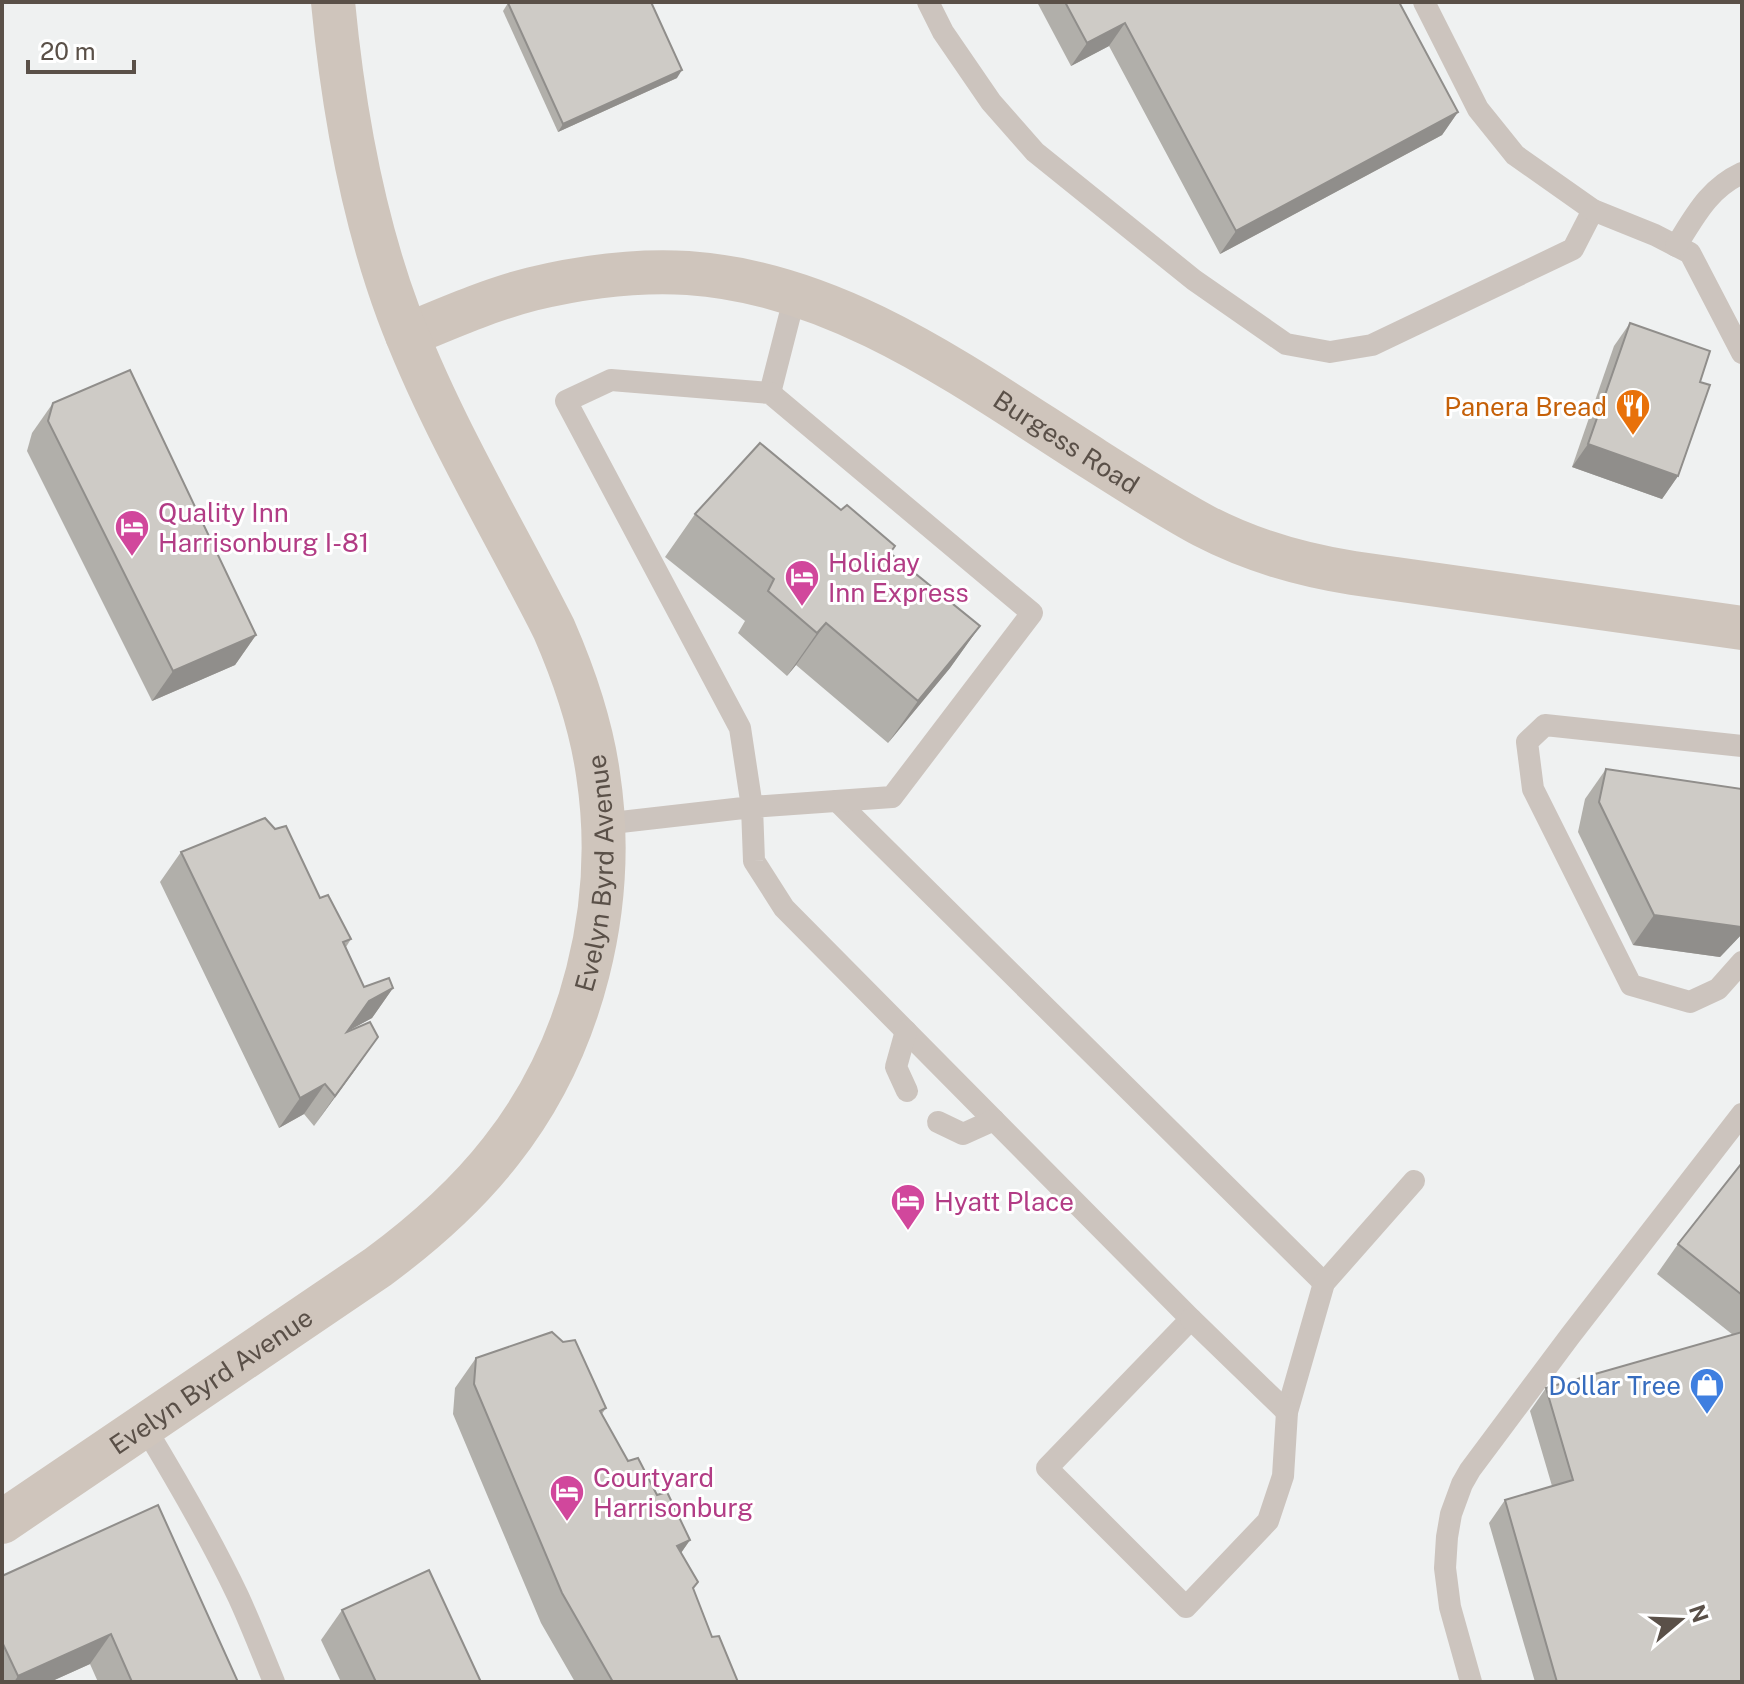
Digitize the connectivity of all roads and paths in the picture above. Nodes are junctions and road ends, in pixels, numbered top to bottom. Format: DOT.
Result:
graph roads {
  1 [pos="333,2"];
  2 [pos="928,2"];
  3 [pos="1424,2"];
  4 [pos="1742,173"];
  5 [pos="1593,210"];
  6 [pos="1676,246"];
  7 [pos="795,295"];
  8 [pos="407,335"];
  9 [pos="1742,353"];
  10 [pos="770,393"];
  11 [pos="1742,628"];
  12 [pos="1742,746"];
  13 [pos="837,801"];
  14 [pos="752,807"];
  15 [pos="603,824"];
  16 [pos="1742,962"];
  17 [pos="906,1031"];
  18 [pos="907,1091"];
  19 [pos="1742,1114"];
  20 [pos="994,1120"];
  21 [pos="938,1122"];
  22 [pos="1414,1181"];
  23 [pos="1324,1283"];
  24 [pos="1191,1319"];
  25 [pos="1287,1412"];
  26 [pos="144,1426"];
  27 [pos="2,1522"];
  28 [pos="274,1682"];
  29 [pos="1471,1682"];
  1 -- 8 [label="street, Evelyn Byrd Avenue"];
  2 -- 5 [label="lane"];
  3 -- 5 [label="lane"];
  4 -- 6 [label="lane"];
  5 -- 6 [label="lane"];
  6 -- 9 [label="lane"];
  7 -- 8 [label="street, Burgess Road"];
  7 -- 10 [label="lane"];
  7 -- 11 [label="street, Burgess Road"];
  8 -- 15 [label="street, Evelyn Byrd Avenue"];
  10 -- 13 [label="lane"];
  10 -- 14 [label="lane"];
  12 -- 16 [label="lane"];
  13 -- 14 [label="lane"];
  13 -- 23 [label="lane"];
  14 -- 15 [label="lane"];
  14 -- 17 [label="lane"];
  15 -- 26 [label="street, Evelyn Byrd Avenue"];
  17 -- 18 [label="lane"];
  17 -- 20 [label="lane"];
  19 -- 29 [label="lane"];
  20 -- 21 [label="lane"];
  20 -- 24 [label="lane"];
  22 -- 23 [label="lane"];
  23 -- 25 [label="lane"];
  24 -- 25 [label="lane"];
  24 -- 25 [label="lane"];
  26 -- 27 [label="street, Evelyn Byrd Avenue"];
  26 -- 28 [label="lane"];
}
